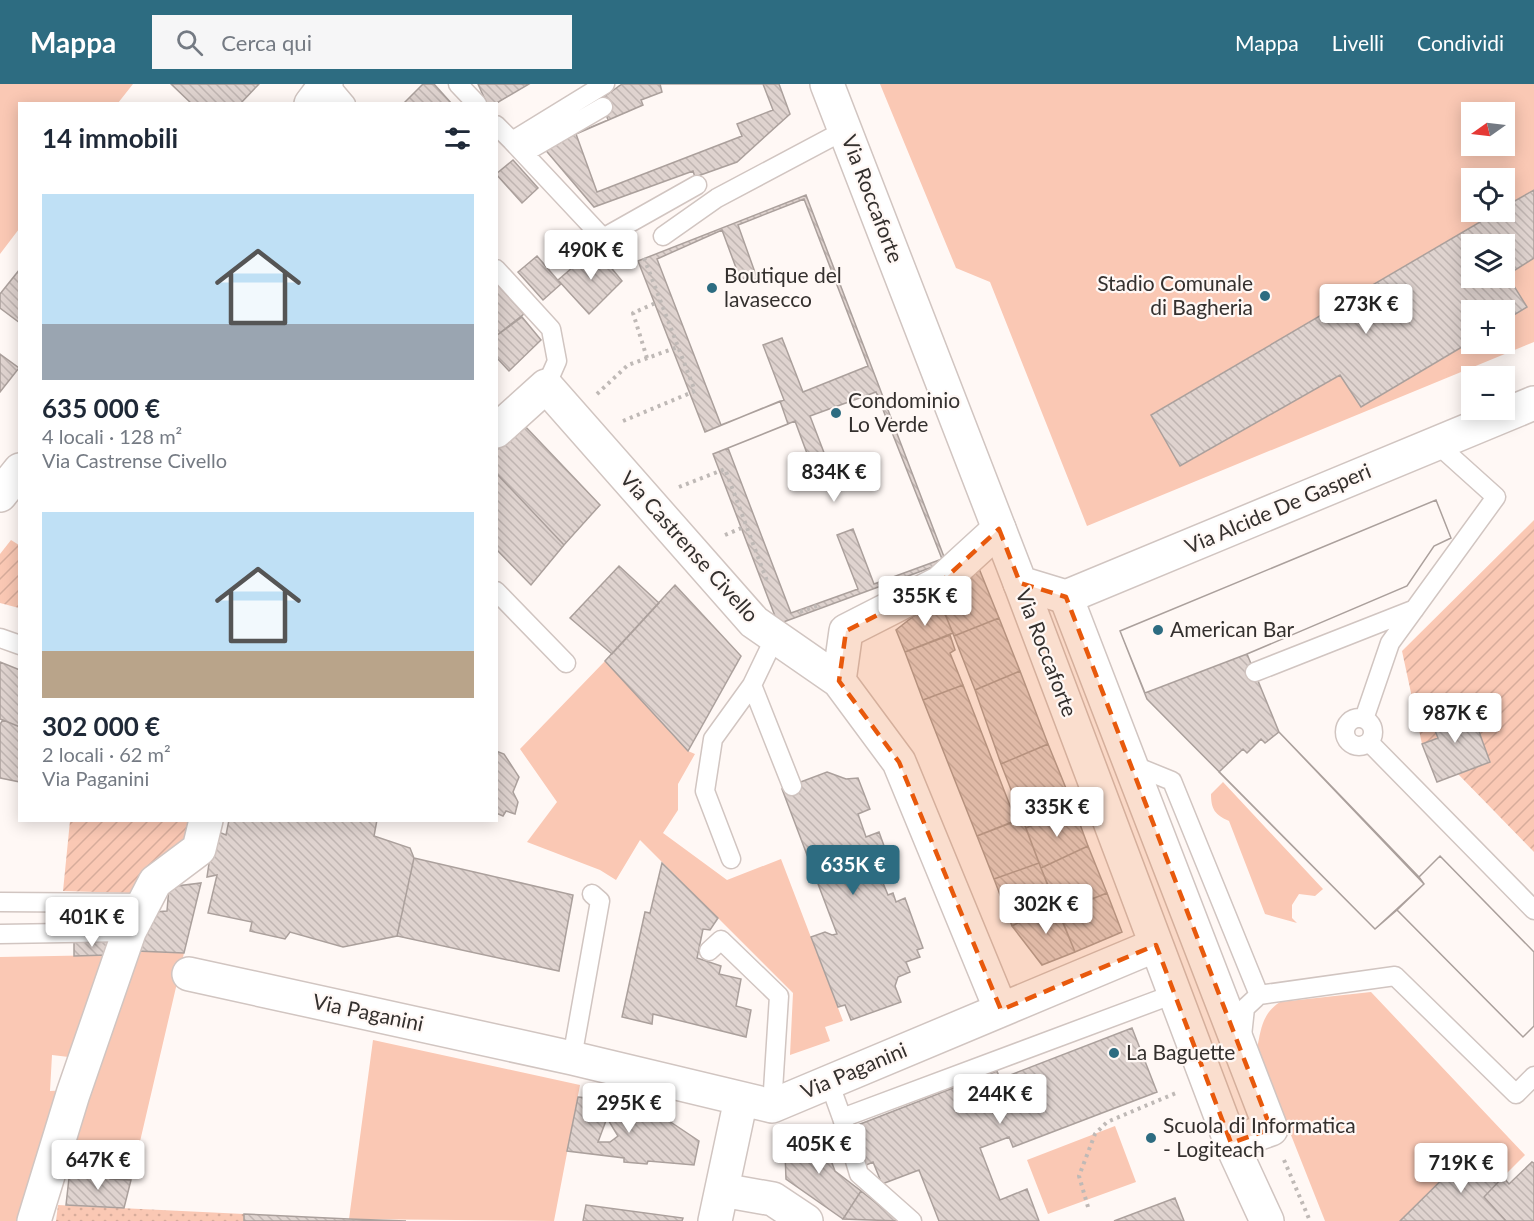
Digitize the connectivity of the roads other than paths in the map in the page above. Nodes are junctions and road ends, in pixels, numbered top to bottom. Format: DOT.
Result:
graph roads {
  1 [pos="328,84"];
  2 [pos="458,84"];
  3 [pos="605,84"];
  4 [pos="827,84"];
  5 [pos="313,102"];
  6 [pos="344,102"];
  7 [pos="475,102"];
  8 [pos="603,107"];
  9 [pos="498,127"];
  10 [pos="845,129"];
  11 [pos="518,147"];
  12 [pos="697,185"];
  13 [pos="663,236"];
  14 [pos="498,271"];
  15 [pos="546,386"];
  16 [pos="1534,403"];
  17 [pos="498,429"];
  18 [pos="1436,443"];
  19 [pos="18,472"];
  20 [pos="0,495"];
  21 [pos="999,529"];
  22 [pos="1020,583"];
  23 [pos="498,593"];
  24 [pos="1066,597"];
  25 [pos="1415,609"];
  26 [pos="783,627"];
  27 [pos="0,638"];
  28 [pos="18,644"];
  29 [pos="566,663"];
  30 [pos="1255,672"];
  31 [pos="839,681"];
  32 [pos="752,685"];
  33 [pos="1130,764"];
  34 [pos="792,786"];
  35 [pos="206,822"];
  36 [pos="731,860"];
  37 [pos="592,894"];
  38 [pos="0,902"];
  39 [pos="142,903"];
  40 [pos="1534,910"];
  41 [pos="129,932"];
  42 [pos="0,934"];
  43 [pos="709,951"];
  44 [pos="1203,953"];
  45 [pos="1165,969"];
  46 [pos="189,974"];
  47 [pos="1259,995"];
  48 [pos="1000,1010"];
  49 [pos="1242,1053"];
  50 [pos="572,1058"];
  51 [pos="1534,1076"];
  52 [pos="829,1082"];
  53 [pos="741,1099"];
  54 [pos="772,1106"];
  55 [pos="842,1118"];
  56 [pos="1231,1143"];
  57 [pos="718,1205"];
  58 [pos="34,1221"];
  59 [pos="806,1221"];
  60 [pos="912,1221"];
  61 [pos="1267,1221"];
  1 -- 5 [label="street"];
  1 -- 6 [label="lane"];
  2 -- 7 [label="lane"];
  3 -- 11 [label="lane"];
  4 -- 10 [label="street, Via Roccaforte"];
  8 -- 11 [label="lane"];
  9 -- 11 [label="lane"];
  10 -- 13 [label="lane"];
  10 -- 21 [label="street, Via Roccaforte"];
  11 -- 12 [label="lane"];
  14 -- 15 [label="lane"];
  15 -- 17 [label="street"];
  15 -- 26 [label="street, Via Castrense Civello"];
  16 -- 18 [label="street, Via Alcide De Gasperi"];
  18 -- 24 [label="street, Via Alcide De Gasperi"];
  18 -- 25 [label="lane"];
  19 -- 20 [label="street"];
  21 -- 22 [label="street, Via Roccaforte"];
  21 -- 31 [label="street"];
  22 -- 24 [label="street"];
  22 -- 45 [label="street, Via Roccaforte"];
  23 -- 29 [label="lane"];
  24 -- 33 [label="street"];
  25 -- 30 [label="lane"];
  25 -- 40 [label="lane"];
  26 -- 31 [label="street, Via Castrense Civello"];
  26 -- 32 [label="lane"];
  27 -- 28 [label="lane"];
  31 -- 48 [label="street, Via Castrense Civello"];
  32 -- 34 [label="lane"];
  32 -- 36 [label="lane"];
  33 -- 44 [label="street"];
  33 -- 47 [label="lane"];
  35 -- 39 [label="street"];
  37 -- 50 [label="lane"];
  38 -- 39 [label="lane"];
  39 -- 41 [label="street"];
  41 -- 42 [label="lane"];
  41 -- 58 [label="street"];
  43 -- 54 [label="lane"];
  44 -- 45 [label="street, Via Paganini"];
  44 -- 49 [label="street"];
  45 -- 48 [label="street, Via Paganini"];
  45 -- 55 [label="lane"];
  45 -- 56 [label="street, Via Roccaforte"];
  46 -- 50 [label="street, Via Paganini"];
  47 -- 49 [label="lane"];
  47 -- 51 [label="lane"];
  48 -- 52 [label="street, Via Paganini"];
  49 -- 56 [label="street"];
  50 -- 53 [label="street, Via Paganini"];
  52 -- 54 [label="street, Via Paganini"];
  52 -- 55 [label="lane"];
  53 -- 54 [label="street, Via Paganini"];
  53 -- 57 [label="street"];
  55 -- 60 [label="lane"];
  56 -- 61 [label="street, Via Roccaforte"];
  57 -- 59 [label="street"];
}
